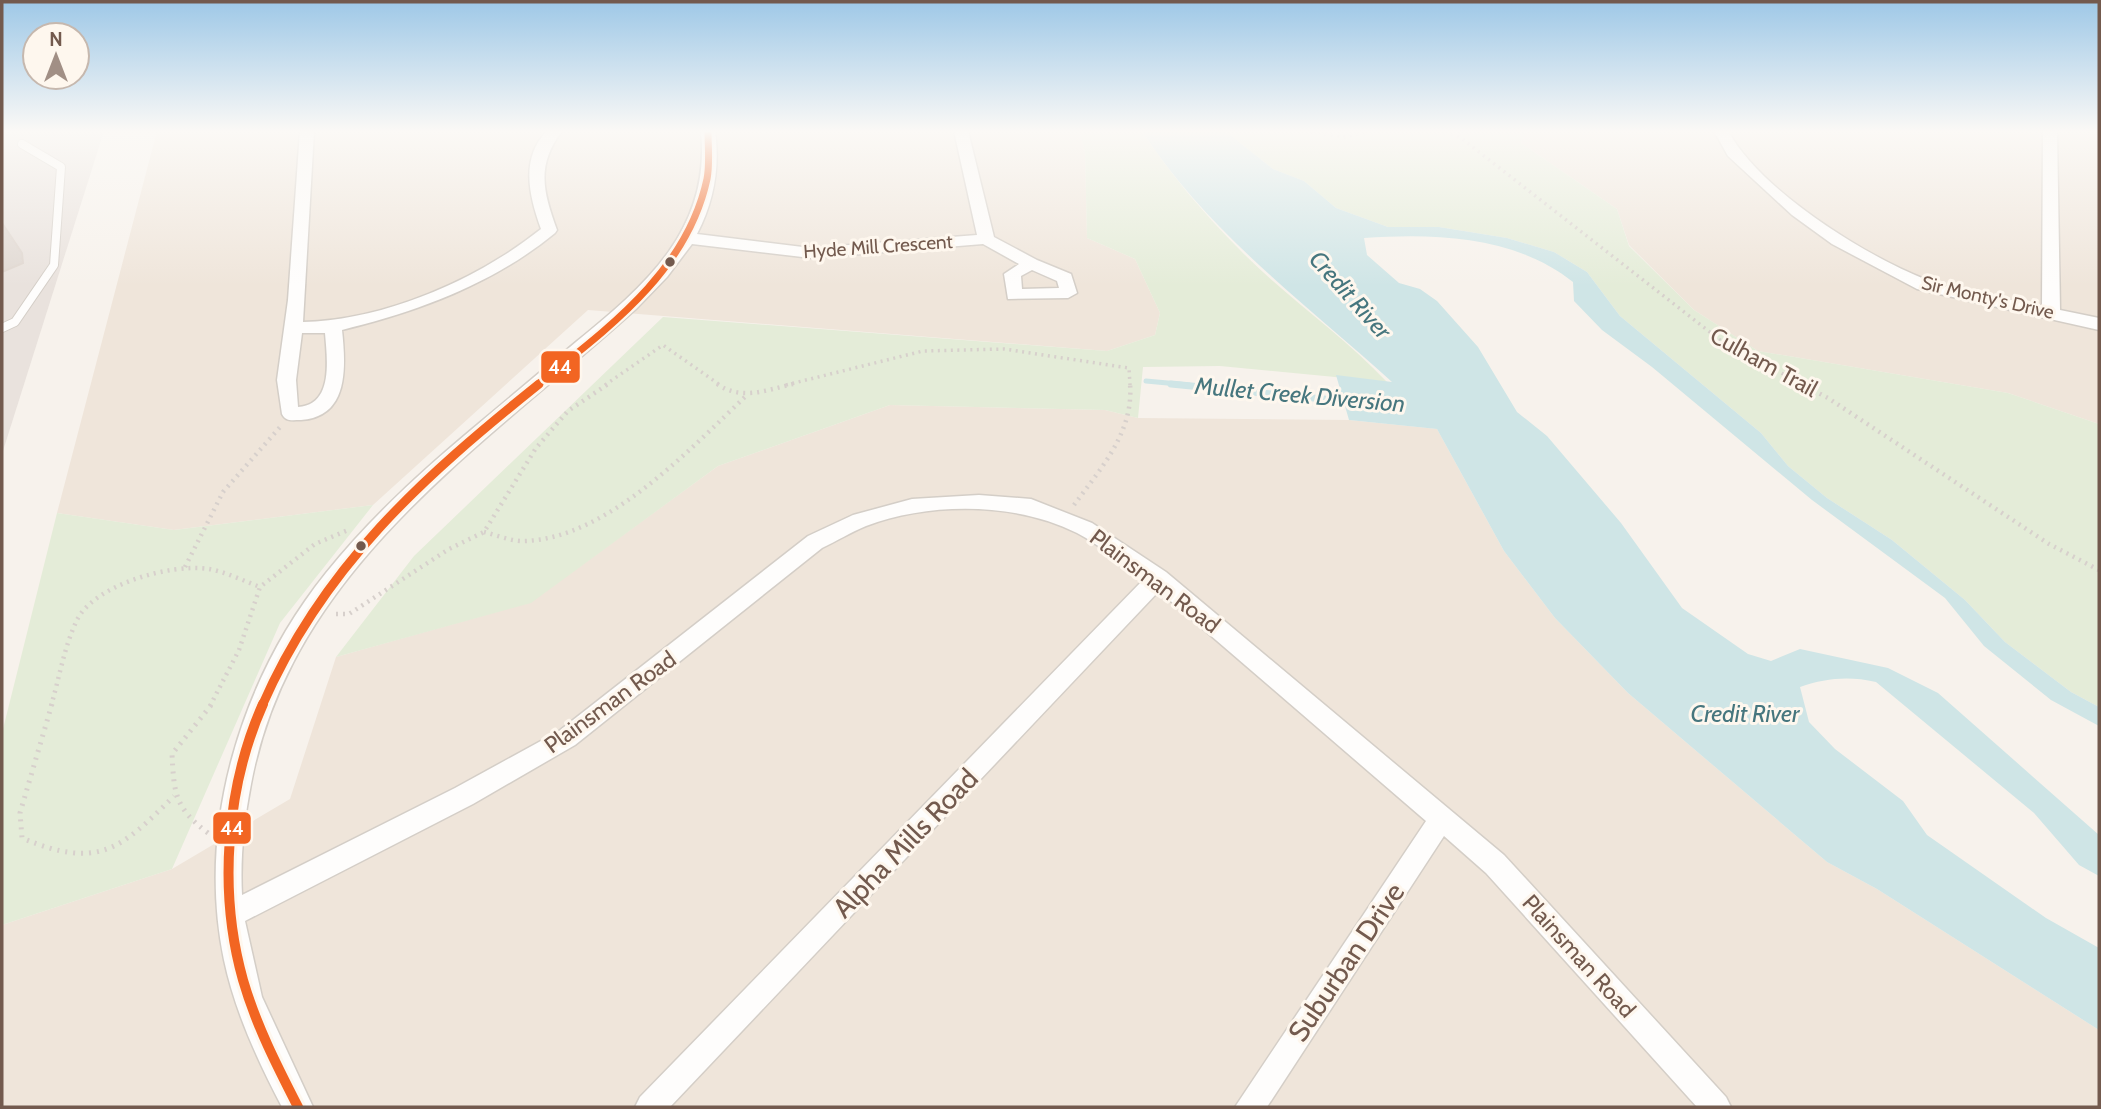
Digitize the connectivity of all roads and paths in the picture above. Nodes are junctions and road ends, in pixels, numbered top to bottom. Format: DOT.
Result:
graph roads {
  1 [pos="60,183"];
  2 [pos="304,183"];
  3 [pos="538,183"];
  4 [pos="708,183"];
  5 [pos="973,183"];
  6 [pos="1520,183"];
  7 [pos="1765,183"];
  8 [pos="2049,183"];
  9 [pos="686,238"];
  10 [pos="986,239"];
  11 [pos="1031,264"];
  12 [pos="2051,312"];
  13 [pos="2099,324"];
  14 [pos="333,327"];
  15 [pos="2,328"];
  16 [pos="294,328"];
  17 [pos="747,394"];
  18 [pos="291,414"];
  19 [pos="393,510"];
  20 [pos="1064,520"];
  21 [pos="484,532"];
  22 [pos="185,567"];
  23 [pos="2099,570"];
  24 [pos="1158,579"];
  25 [pos="260,587"];
  26 [pos="309,614"];
  27 [pos="174,796"];
  28 [pos="1442,818"];
  29 [pos="228,848"];
  30 [pos="230,914"];
  31 [pos="298,1107"];
  32 [pos="650,1107"];
  33 [pos="1250,1107"];
  34 [pos="1716,1107"];
  1 -- 15 [label="lane"];
  2 -- 16 [label="street"];
  3 -- 14 [label="street"];
  4 -- 9 [label="street"];
  5 -- 10 [label="street, Hyde Mill Crescent"];
  6 -- 23 [label="path, Culham Trail"];
  7 -- 12 [label="street, Sir Monty's Drive"];
  8 -- 12 [label="street"];
  9 -- 10 [label="street, Hyde Mill Crescent"];
  9 -- 19 [label="street"];
  10 -- 11 [label="street, Hyde Mill Crescent"];
  12 -- 13 [label="street, Sir Monty's Drive"];
  14 -- 16 [label="street"];
  14 -- 18 [label="street"];
  16 -- 18 [label="street"];
  17 -- 20 [label="path"];
  17 -- 21 [label="path"];
  17 -- 21 [label="path"];
  18 -- 22 [label="path"];
  19 -- 25 [label="path"];
  19 -- 26 [label="street"];
  20 -- 24 [label="street, Plainsman Road"];
  20 -- 30 [label="street, Plainsman Road"];
  21 -- 26 [label="path"];
  22 -- 25 [label="path"];
  22 -- 27 [label="path"];
  24 -- 28 [label="street, Plainsman Road"];
  24 -- 32 [label="street, Alpha Mills Road"];
  25 -- 27 [label="path"];
  26 -- 29 [label="street"];
  27 -- 29 [label="path"];
  28 -- 33 [label="street, Suburban Drive"];
  28 -- 34 [label="street, Plainsman Road"];
  29 -- 30 [label="street"];
  30 -- 31 [label="street"];
}
